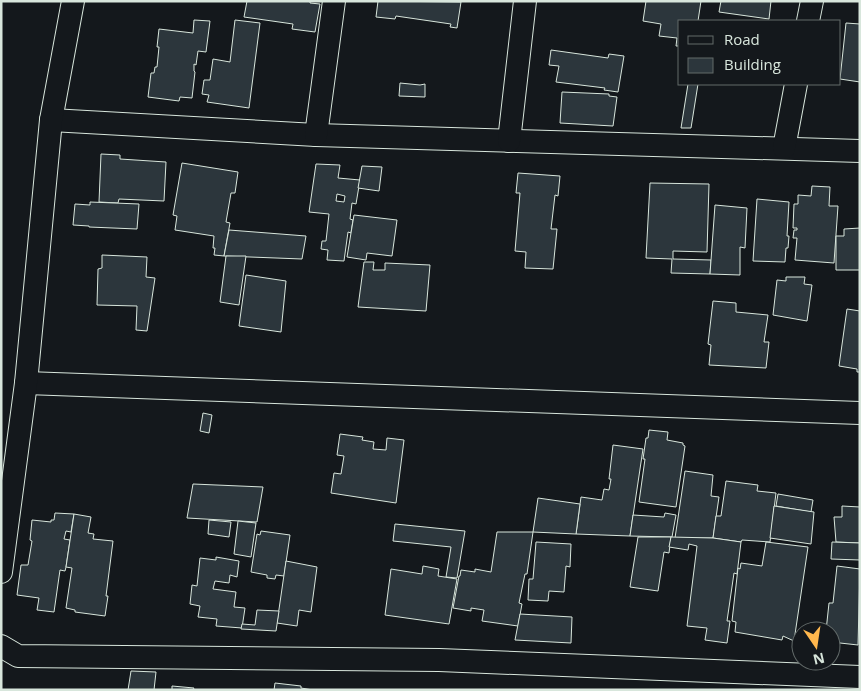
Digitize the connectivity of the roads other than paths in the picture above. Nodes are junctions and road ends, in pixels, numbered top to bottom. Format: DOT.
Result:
graph roads {
  1 [pos="73,1"];
  2 [pos="334,1"];
  3 [pos="525,1"];
  4 [pos="812,1"];
  5 [pos="808,20"];
  6 [pos="796,85"];
  7 [pos="50,120"];
  8 [pos="316,134"];
  9 [pos="509,141"];
  10 [pos="784,148"];
  11 [pos="860,151"];
  12 [pos="26,382"];
  13 [pos="860,413"];
  14 [pos="1,572"];
  15 [pos="1,646"];
  16 [pos="860,678"];
  1 -- 7 [label="street"];
  2 -- 8 [label="street"];
  3 -- 9 [label="street"];
  4 -- 5 [label="street"];
  6 -- 10 [label="street"];
  7 -- 8 [label="street"];
  7 -- 12 [label="street"];
  8 -- 9 [label="street"];
  9 -- 10 [label="street"];
  10 -- 11 [label="street"];
  12 -- 13 [label="street"];
  12 -- 14 [label="street"];
  15 -- 16 [label="street"];
}
